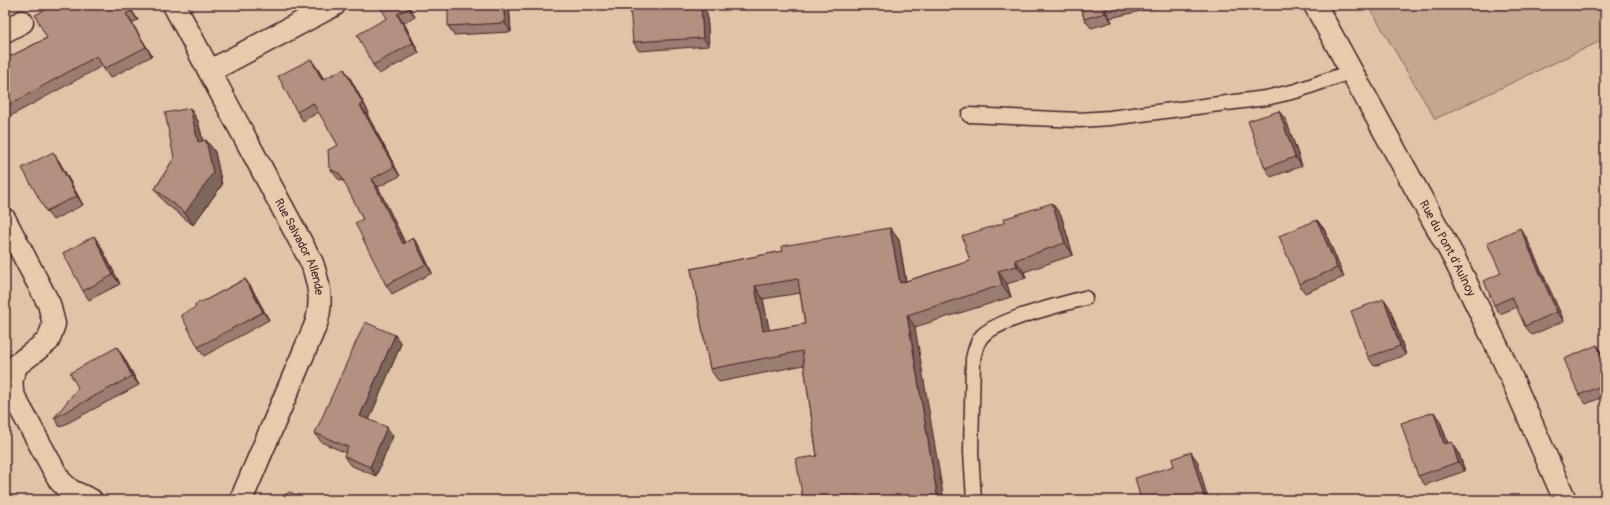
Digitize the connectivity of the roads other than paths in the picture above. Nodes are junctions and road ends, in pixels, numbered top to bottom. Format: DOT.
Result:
graph roads {
  1 [pos="174,5"];
  2 [pos="334,5"];
  3 [pos="1315,5"];
  4 [pos="210,71"];
  5 [pos="1352,71"];
  6 [pos="968,115"];
  7 [pos="5,220"];
  8 [pos="1085,298"];
  9 [pos="91,500"];
  10 [pos="241,500"];
  11 [pos="974,500"];
  12 [pos="1565,500"];
  1 -- 4 [label="street, Rue Salvador Allende"];
  2 -- 4 [label="street"];
  3 -- 5 [label="street, Rue du Pont d'Aulnoy"];
  4 -- 10 [label="street, Rue Salvador Allende"];
  5 -- 6 [label="lane"];
  5 -- 12 [label="street, Rue du Pont d'Aulnoy"];
  7 -- 9 [label="street"];
  8 -- 11 [label="lane"];
}
